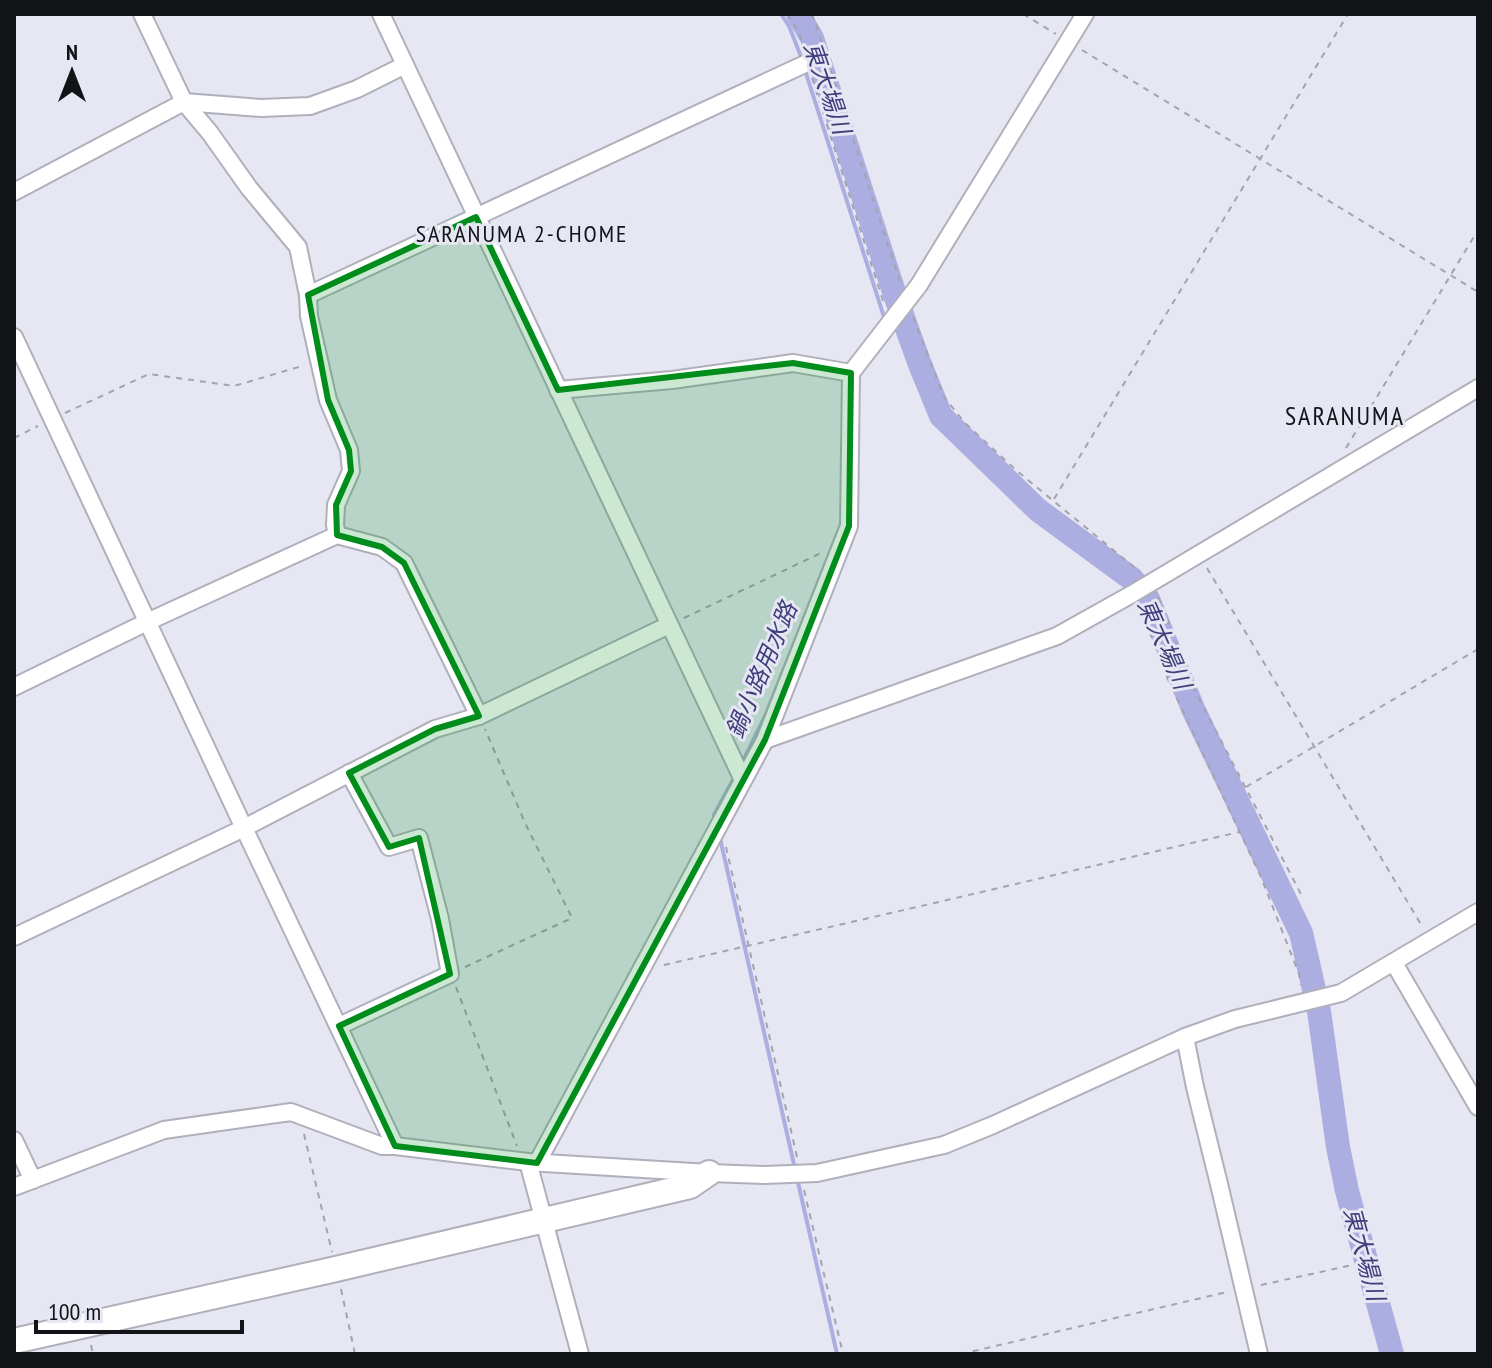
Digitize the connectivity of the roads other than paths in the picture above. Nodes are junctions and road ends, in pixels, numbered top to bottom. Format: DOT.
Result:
graph roads {
  1 [pos="142,14"];
  2 [pos="381,14"];
  3 [pos="1085,14"];
  4 [pos="807,63"];
  5 [pos="405,65"];
  6 [pos="184,102"];
  7 [pos="14,192"];
  8 [pos="476,217"];
  9 [pos="308,295"];
  10 [pos="14,337"];
  11 [pos="851,373"];
  12 [pos="1478,388"];
  13 [pos="558,390"];
  14 [pos="337,535"];
  15 [pos="147,622"];
  16 [pos="669,625"];
  17 [pos="14,687"];
  18 [pos="479,716"];
  19 [pos="765,740"];
  20 [pos="349,773"];
  21 [pos="743,780"];
  22 [pos="244,828"];
  23 [pos="1478,912"];
  24 [pos="14,937"];
  25 [pos="1394,963"];
  26 [pos="339,1026"];
  27 [pos="1185,1037"];
  28 [pos="1478,1107"];
  29 [pos="14,1140"];
  30 [pos="395,1146"];
  31 [pos="529,1162"];
  32 [pos="709,1173"];
  33 [pos="33,1180"];
  34 [pos="14,1187"];
  35 [pos="544,1221"];
  36 [pos="14,1341"];
  37 [pos="580,1354"];
  38 [pos="1259,1354"];
  1 -- 6 [label="street"];
  2 -- 5 [label="street"];
  3 -- 11 [label="street"];
  4 -- 8 [label="street"];
  5 -- 6 [label="street"];
  5 -- 8 [label="street"];
  6 -- 7 [label="street"];
  6 -- 9 [label="street"];
  8 -- 9 [label="street"];
  8 -- 13 [label="street"];
  9 -- 14 [label="street"];
  10 -- 15 [label="street"];
  11 -- 13 [label="street"];
  11 -- 19 [label="street"];
  12 -- 19 [label="street"];
  13 -- 16 [label="street"];
  14 -- 15 [label="street"];
  14 -- 18 [label="street"];
  15 -- 17 [label="street"];
  15 -- 22 [label="street"];
  16 -- 18 [label="street"];
  16 -- 21 [label="street"];
  18 -- 20 [label="street"];
  19 -- 21 [label="street"];
  20 -- 22 [label="street"];
  20 -- 26 [label="street"];
  21 -- 31 [label="street"];
  22 -- 24 [label="street"];
  22 -- 26 [label="street"];
  23 -- 25 [label="street"];
  25 -- 27 [label="street"];
  25 -- 28 [label="street"];
  26 -- 30 [label="street"];
  27 -- 32 [label="street"];
  27 -- 38 [label="street"];
  29 -- 33 [label="street"];
  30 -- 31 [label="street"];
  30 -- 33 [label="street"];
  31 -- 32 [label="street"];
  31 -- 35 [label="street"];
  32 -- 35 [label="street"];
  33 -- 34 [label="street"];
  35 -- 36 [label="street"];
  35 -- 37 [label="street"];
}
